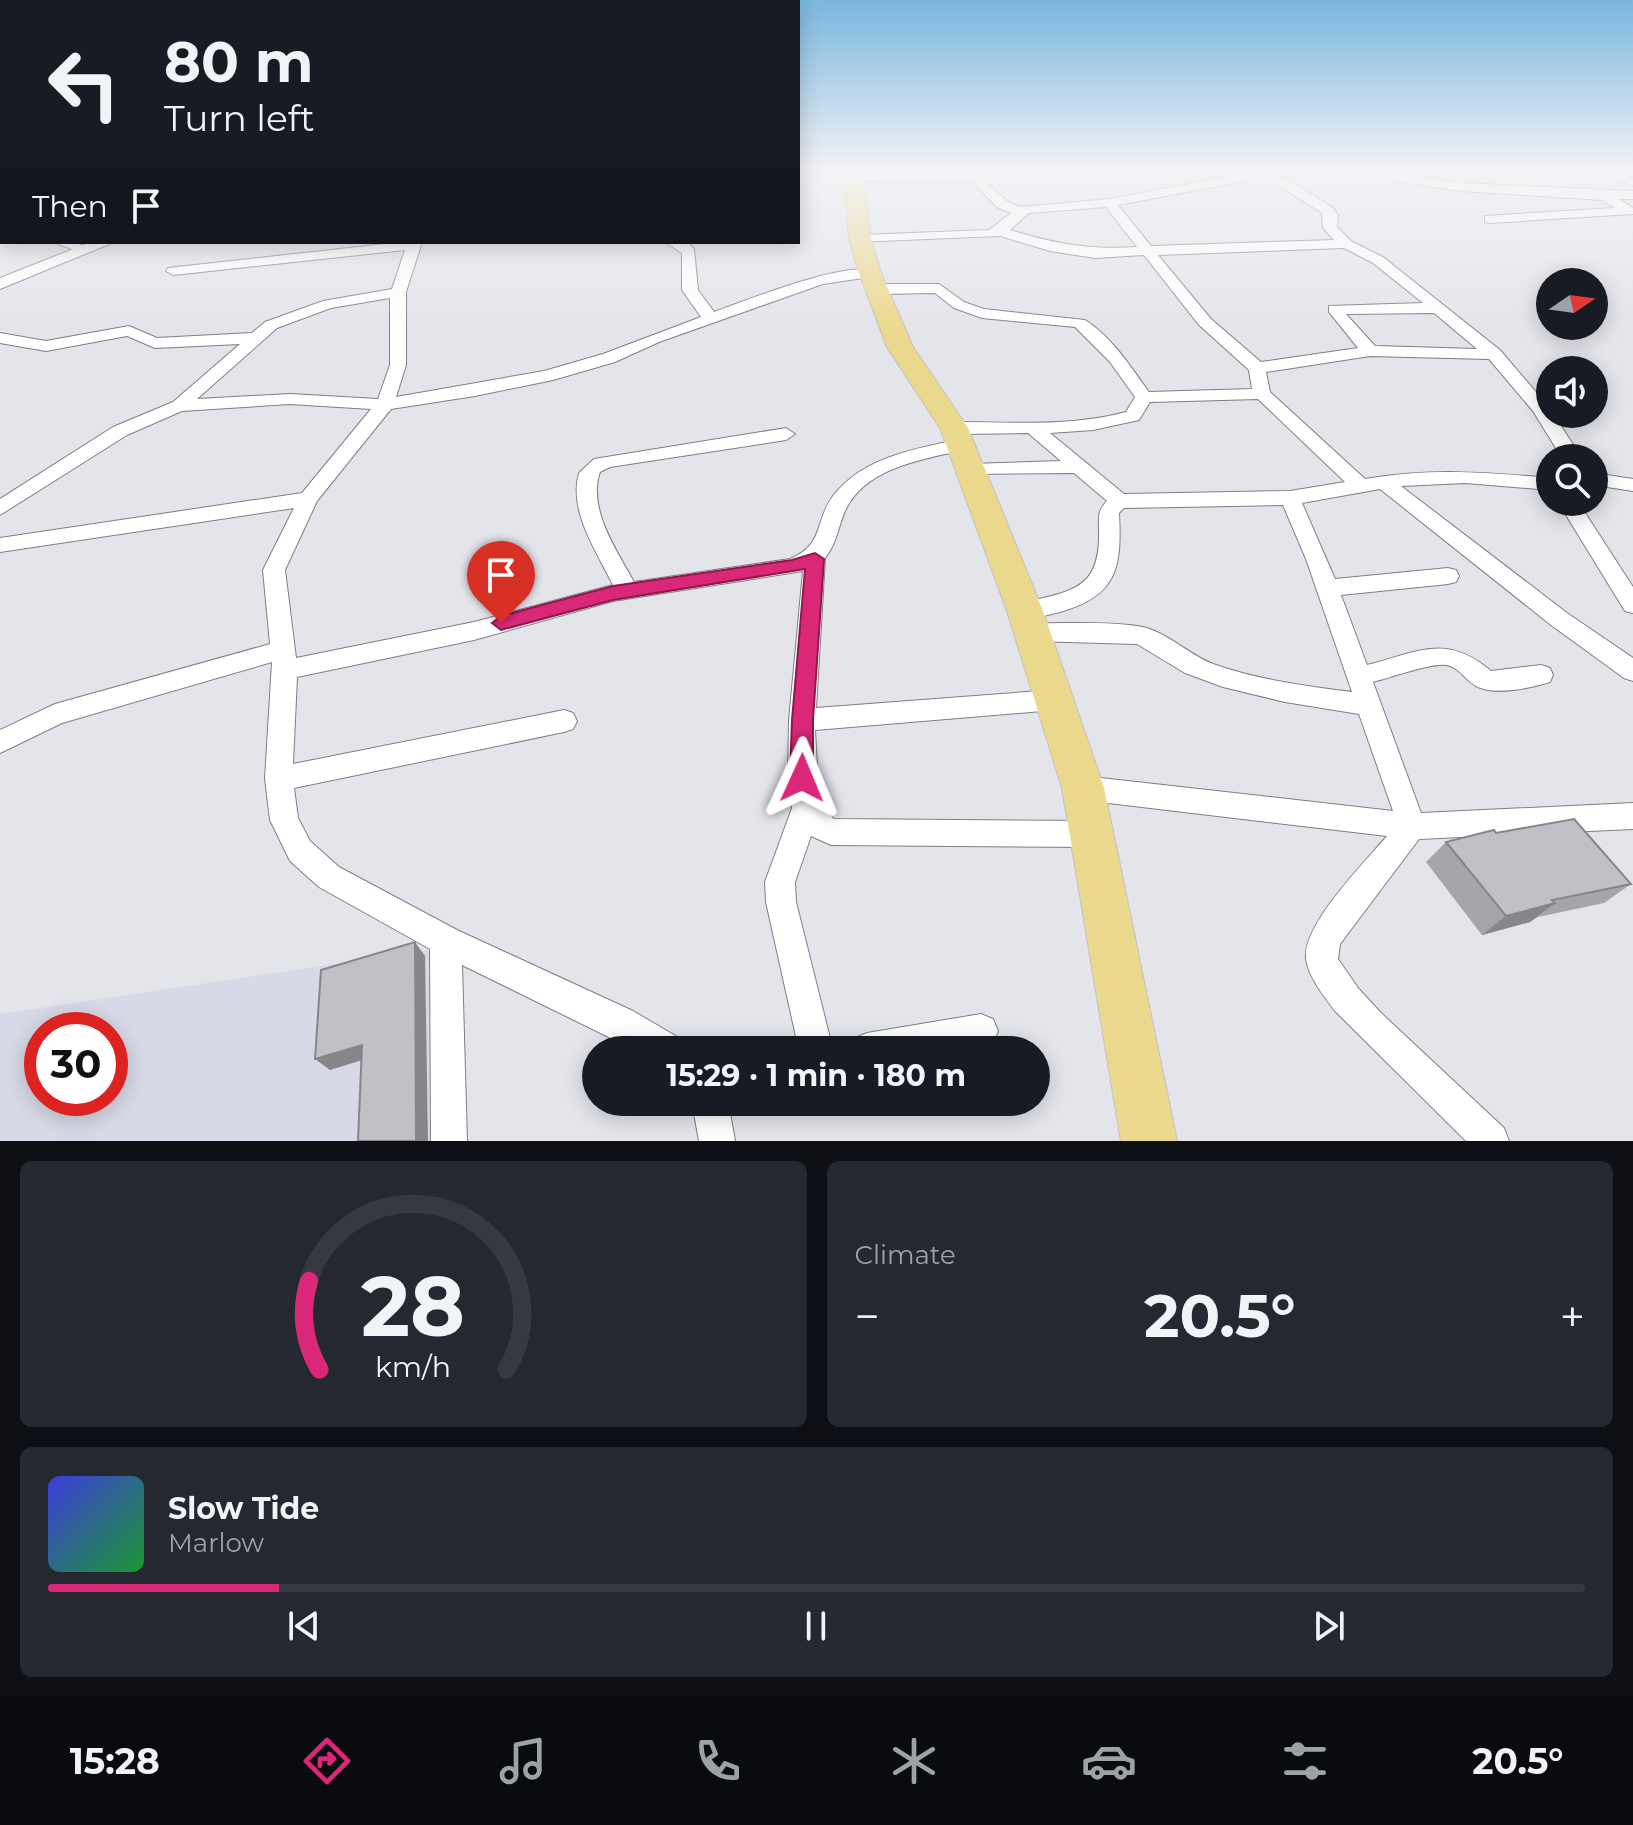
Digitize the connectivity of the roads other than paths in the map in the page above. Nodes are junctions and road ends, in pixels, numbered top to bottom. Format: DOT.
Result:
graph roads {
  1 [pos="861,223"];
  2 [pos="1012,223"];
  3 [pos="1125,223"];
  4 [pos="1331,223"];
  5 [pos="999,231"];
  6 [pos="66,244"];
  7 [pos="101,244"];
  8 [pos="414,244"];
  9 [pos="681,244"];
  10 [pos="1346,244"];
  11 [pos="85,250"];
  12 [pos="1147,252"];
  13 [pos="869,267"];
  14 [pos="173,271"];
  15 [pos="0,284"];
  16 [pos="398,292"];
  17 [pos="1439,308"];
  18 [pos="711,319"];
  19 [pos="0,338"];
  20 [pos="255,338"];
  21 [pos="1370,351"];
  22 [pos="1494,354"];
  23 [pos="1257,368"];
  24 [pos="1262,394"];
  25 [pos="1144,397"];
  26 [pos="385,404"];
  27 [pos="179,406"];
  28 [pos="1032,427"];
  29 [pos="786,434"];
  30 [pos="1563,444"];
  31 [pos="962,447"];
  32 [pos="1079,467"];
  33 [pos="1608,481"];
  34 [pos="1536,483"];
  35 [pos="1372,484"];
  36 [pos="1633,485"];
  37 [pos="1290,498"];
  38 [pos="308,499"];
  39 [pos="1119,501"];
  40 [pos="0,508"];
  41 [pos="1577,516"];
  42 [pos="0,545"];
  43 [pos="815,559"];
  44 [pos="1448,576"];
  45 [pos="1328,588"];
  46 [pos="627,591"];
  47 [pos="1633,605"];
  48 [pos="1028,622"];
  49 [pos="284,660"];
  50 [pos="1633,671"];
  51 [pos="1541,675"];
  52 [pos="1360,676"];
  53 [pos="1054,700"];
  54 [pos="1370,705"];
  55 [pos="802,720"];
  56 [pos="564,721"];
  57 [pos="0,742"];
  58 [pos="279,779"];
  59 [pos="1083,788"];
  60 [pos="806,808"];
  61 [pos="1633,816"];
  62 [pos="1412,826"];
  63 [pos="1091,834"];
  64 [pos="446,941"];
  65 [pos="981,1031"];
  66 [pos="643,1036"];
  67 [pos="813,1036"];
  68 [pos="951,1036"];
  69 [pos="713,1116"];
  70 [pos="449,1141"];
  71 [pos="717,1141"];
  72 [pos="1149,1141"];
  73 [pos="1491,1141"];
  1 -- 13 [label="main road"];
  2 -- 5 [label="street"];
  3 -- 12 [label="street"];
  4 -- 10 [label="street"];
  5 -- 12 [label="street"];
  5 -- 13 [label="street"];
  6 -- 11 [label="street"];
  7 -- 11 [label="street"];
  8 -- 14 [label="street"];
  8 -- 16 [label="street"];
  9 -- 18 [label="street"];
  10 -- 12 [label="street"];
  10 -- 17 [label="street"];
  11 -- 15 [label="street"];
  12 -- 23 [label="street"];
  13 -- 18 [label="street"];
  13 -- 25 [label="street"];
  13 -- 31 [label="main road"];
  16 -- 20 [label="street"];
  16 -- 26 [label="street"];
  17 -- 21 [label="street"];
  17 -- 22 [label="street"];
  18 -- 26 [label="street"];
  19 -- 20 [label="street"];
  20 -- 27 [label="street"];
  21 -- 22 [label="street"];
  21 -- 23 [label="street"];
  22 -- 30 [label="street"];
  23 -- 24 [label="street"];
  24 -- 25 [label="street"];
  24 -- 35 [label="street"];
  25 -- 28 [label="street"];
  26 -- 27 [label="street"];
  26 -- 38 [label="street"];
  27 -- 40 [label="street"];
  28 -- 31 [label="street"];
  28 -- 32 [label="street"];
  29 -- 46 [label="street"];
  31 -- 32 [label="street"];
  31 -- 43 [label="street"];
  31 -- 48 [label="main road"];
  32 -- 39 [label="street"];
  33 -- 36 [label="street"];
  34 -- 35 [label="street"];
  35 -- 37 [label="street"];
  35 -- 50 [label="street"];
  37 -- 39 [label="street"];
  37 -- 45 [label="street"];
  38 -- 42 [label="street"];
  38 -- 49 [label="street"];
  39 -- 48 [label="street"];
  41 -- 47 [label="street"];
  43 -- 46 [label="street"];
  43 -- 55 [label="street"];
  44 -- 45 [label="street"];
  45 -- 52 [label="street"];
  46 -- 49 [label="street"];
  48 -- 53 [label="main road"];
  48 -- 54 [label="street"];
  49 -- 57 [label="street"];
  49 -- 58 [label="street"];
  51 -- 52 [label="street"];
  52 -- 54 [label="street"];
  53 -- 55 [label="street"];
  53 -- 59 [label="main road"];
  54 -- 62 [label="street"];
  55 -- 60 [label="street"];
  56 -- 58 [label="street"];
  58 -- 64 [label="street"];
  59 -- 62 [label="street"];
  59 -- 63 [label="main road"];
  60 -- 63 [label="street"];
  60 -- 67 [label="street"];
  61 -- 62 [label="street"];
  62 -- 73 [label="street"];
  63 -- 72 [label="main road"];
  64 -- 66 [label="street"];
  64 -- 70 [label="street"];
  65 -- 68 [label="street"];
  69 -- 71 [label="street"];
}
